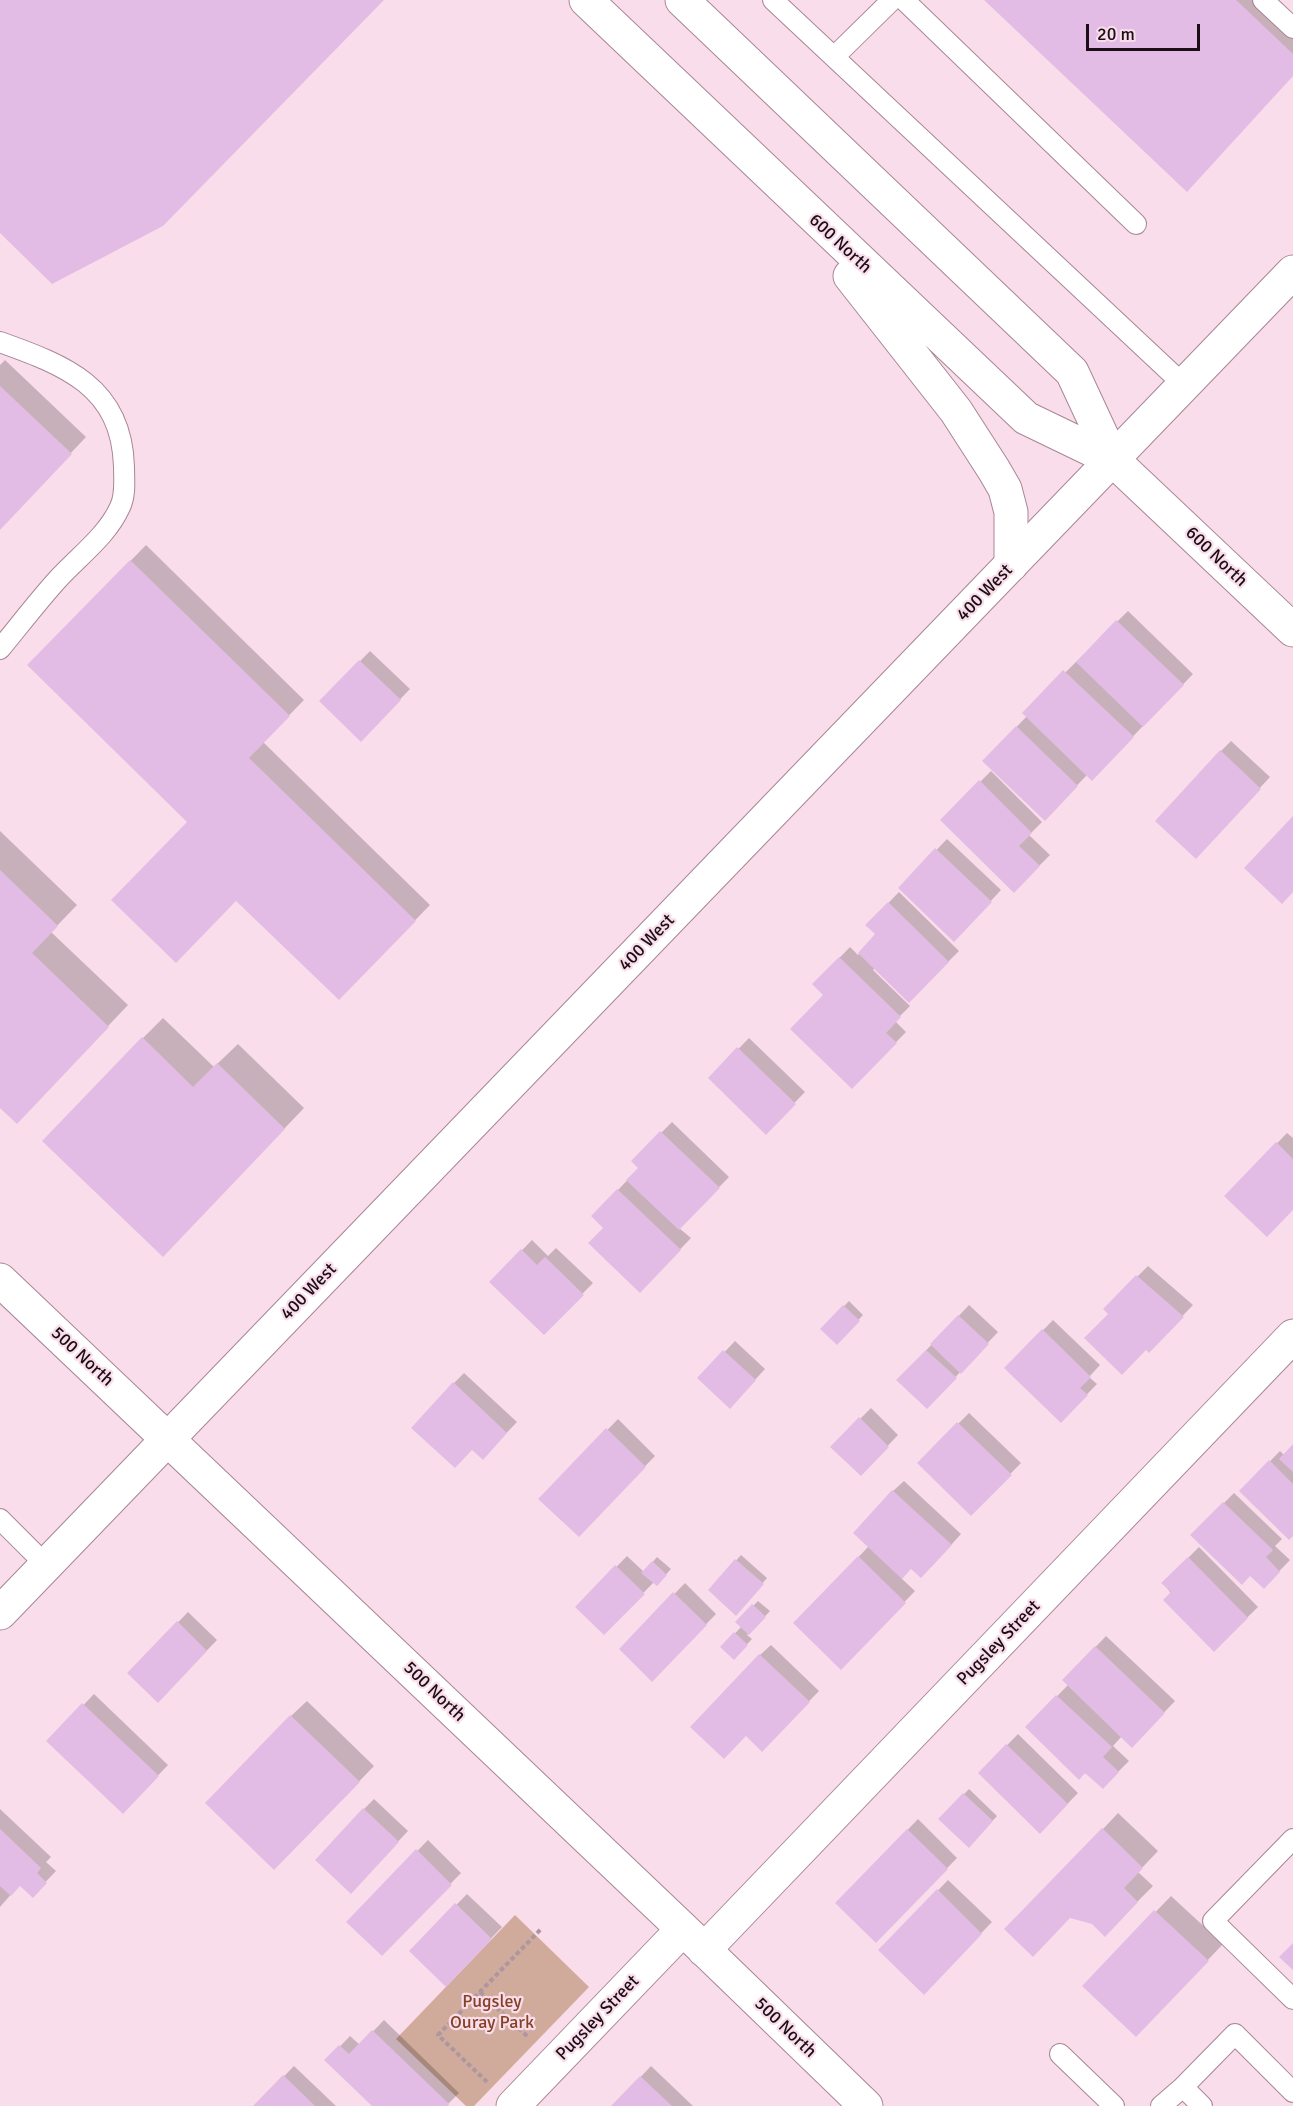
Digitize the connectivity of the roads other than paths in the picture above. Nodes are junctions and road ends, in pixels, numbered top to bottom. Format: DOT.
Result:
graph roads {
  1 [pos="586,0"];
  2 [pos="681,0"];
  3 [pos="773,0"];
  4 [pos="892,0"];
  5 [pos="904,0"];
  6 [pos="1263,0"];
  7 [pos="1293,28"];
  8 [pos="834,57"];
  9 [pos="787,194"];
  10 [pos="1136,224"];
  11 [pos="1293,272"];
  12 [pos="0,342"];
  13 [pos="1184,385"];
  14 [pos="1113,460"];
  15 [pos="1011,565"];
  16 [pos="1293,630"];
  17 [pos="0,649"];
  18 [pos="0,1280"];
  19 [pos="1293,1336"];
  20 [pos="168,1438"];
  21 [pos="0,1519"];
  22 [pos="46,1565"];
  23 [pos="0,1612"];
  24 [pos="1293,1839"];
  25 [pos="694,1939"];
  26 [pos="1293,1999"];
  27 [pos="1060,2054"];
  28 [pos="1183,2087"];
  29 [pos="1293,2092"];
  30 [pos="504,2098"];
  31 [pos="866,2106"];
  32 [pos="1114,2106"];
  33 [pos="1161,2106"];
  34 [pos="1202,2106"];
  1 -- 9 [label="street, 600 North"];
  2 -- 14 [label="street, 600 North"];
  3 -- 8 [label="lane"];
  4 -- 8 [label="lane"];
  5 -- 10 [label="lane"];
  6 -- 7 [label="lane"];
  8 -- 13 [label="lane"];
  9 -- 14 [label="street, 600 North"];
  9 -- 15 [label="street"];
  11 -- 13 [label="street, 400 West"];
  12 -- 17 [label="lane"];
  13 -- 14 [label="street, 400 West"];
  14 -- 15 [label="street, 400 West"];
  14 -- 16 [label="street, 600 North"];
  15 -- 20 [label="street, 400 West"];
  18 -- 20 [label="street, 500 North"];
  19 -- 25 [label="street, Pugsley Street"];
  20 -- 22 [label="street, 400 West"];
  20 -- 25 [label="street, 500 North"];
  21 -- 22 [label="lane"];
  22 -- 23 [label="street, 400 West"];
  24 -- 26 [label="lane"];
  25 -- 30 [label="street, Pugsley Street"];
  25 -- 31 [label="street, 500 North"];
  27 -- 32 [label="lane"];
  28 -- 29 [label="lane"];
  28 -- 33 [label="lane"];
  28 -- 34 [label="lane"];
}
